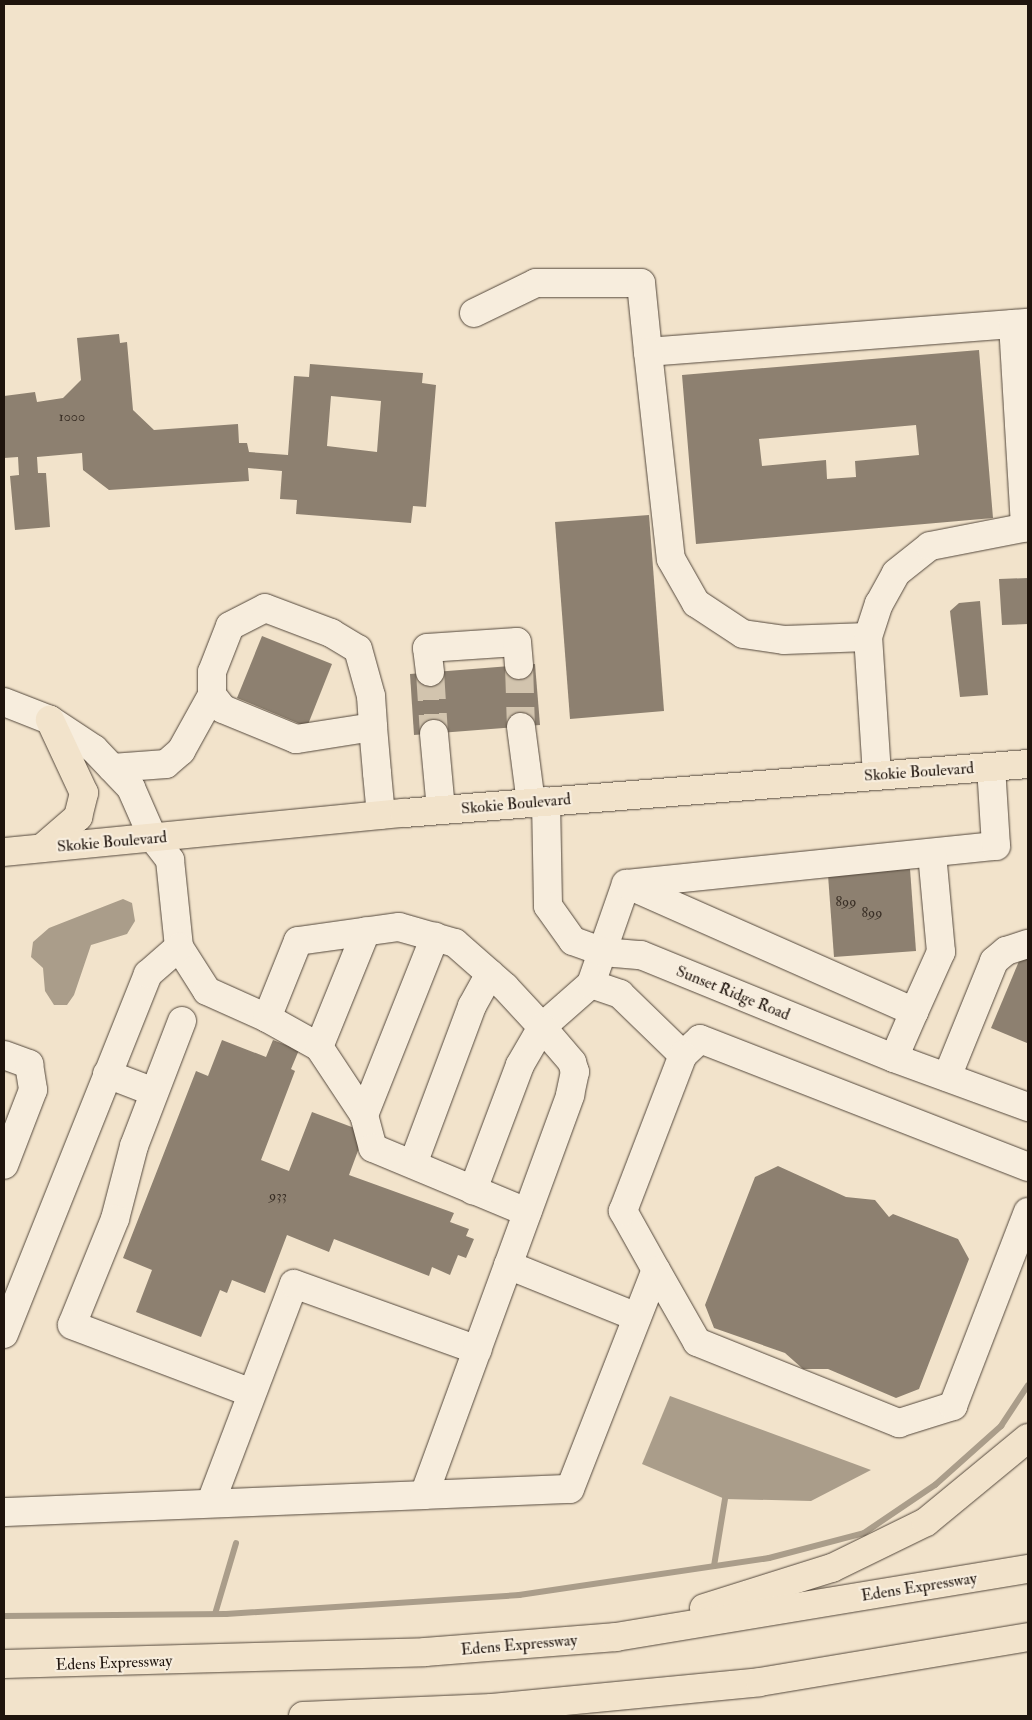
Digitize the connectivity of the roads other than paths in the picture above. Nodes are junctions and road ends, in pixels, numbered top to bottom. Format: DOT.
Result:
graph roads {
  1 [pos="474,313"];
  2 [pos="1021,323"];
  3 [pos="648,352"];
  4 [pos="1023,404"];
  5 [pos="1027,528"];
  6 [pos="868,636"];
  7 [pos="519,665"];
  8 [pos="430,672"];
  9 [pos="212,695"];
  10 [pos="4,702"];
  11 [pos="50,720"];
  12 [pos="373,727"];
  13 [pos="521,727"];
  14 [pos="434,734"];
  15 [pos="1028,764"];
  16 [pos="991,767"];
  17 [pos="112,768"];
  18 [pos="877,776"];
  19 [pos="538,802"];
  20 [pos="441,810"];
  21 [pos="381,815"];
  22 [pos="153,838"];
  23 [pos="41,848"];
  24 [pos="4,852"];
  25 [pos="932,853"];
  26 [pos="626,884"];
  27 [pos="366,931"];
  28 [pos="435,937"];
  29 [pos="1028,944"];
  30 [pos="179,947"];
  31 [pos="602,952"];
  32 [pos="490,974"];
  33 [pos="591,984"];
  34 [pos="914,1012"];
  35 [pos="267,1018"];
  36 [pos="182,1021"];
  37 [pos="542,1027"];
  38 [pos="319,1047"];
  39 [pos="4,1055"];
  40 [pos="683,1056"];
  41 [pos="894,1058"];
  42 [pos="108,1074"];
  43 [pos="947,1077"];
  44 [pos="154,1092"];
  45 [pos="1026,1101"];
  46 [pos="364,1115"];
  47 [pos="413,1164"];
  48 [pos="4,1165"];
  49 [pos="1028,1167"];
  50 [pos="473,1190"];
  51 [pos="528,1212"];
  52 [pos="1028,1212"];
  53 [pos="508,1265"];
  54 [pos="656,1270"];
  55 [pos="637,1317"];
  56 [pos="4,1334"];
  57 [pos="477,1350"];
  58 [pos="252,1393"];
  59 [pos="1028,1438"];
  60 [pos="424,1495"];
  61 [pos="210,1502"];
  62 [pos="4,1512"];
  63 [pos="1028,1569"];
  64 [pos="616,1637"];
  65 [pos="1028,1637"];
  66 [pos="4,1664"];
  67 [pos="492,1708"];
  68 [pos="303,1716"];
  69 [pos="529,1716"];
  1 -- 3 [label="street"];
  2 -- 3 [label="street"];
  2 -- 4 [label="street"];
  3 -- 6 [label="street"];
  4 -- 5 [label="street"];
  5 -- 6 [label="street"];
  6 -- 18 [label="street"];
  7 -- 8 [label="street"];
  9 -- 12 [label="street"];
  9 -- 12 [label="street"];
  9 -- 17 [label="street"];
  10 -- 11 [label="street"];
  11 -- 17 [label="street"];
  11 -- 23 [label="main road"];
  12 -- 21 [label="street"];
  13 -- 19 [label="street, Sunset Ridge Road"];
  14 -- 20 [label="street"];
  15 -- 16 [label="main road, Skokie Boulevard"];
  16 -- 18 [label="main road, Skokie Boulevard"];
  16 -- 25 [label="street"];
  17 -- 22 [label="street"];
  18 -- 19 [label="main road, Skokie Boulevard"];
  19 -- 20 [label="main road, Skokie Boulevard"];
  19 -- 31 [label="street, Sunset Ridge Road"];
  20 -- 21 [label="main road, Skokie Boulevard"];
  21 -- 22 [label="main road, Skokie Boulevard"];
  22 -- 23 [label="main road, Skokie Boulevard"];
  22 -- 30 [label="street"];
  23 -- 24 [label="main road, Skokie Boulevard"];
  25 -- 26 [label="street"];
  25 -- 34 [label="street"];
  26 -- 31 [label="street"];
  26 -- 34 [label="street"];
  27 -- 28 [label="street"];
  27 -- 35 [label="street"];
  27 -- 38 [label="street"];
  28 -- 32 [label="street"];
  28 -- 46 [label="street"];
  29 -- 43 [label="street"];
  30 -- 35 [label="street"];
  30 -- 42 [label="street"];
  31 -- 33 [label="street"];
  31 -- 41 [label="street, Sunset Ridge Road"];
  32 -- 37 [label="street"];
  32 -- 47 [label="street"];
  33 -- 37 [label="street"];
  33 -- 40 [label="street"];
  34 -- 41 [label="street"];
  35 -- 38 [label="street"];
  36 -- 44 [label="street"];
  37 -- 50 [label="street"];
  37 -- 51 [label="street"];
  38 -- 46 [label="street"];
  39 -- 48 [label="street"];
  40 -- 49 [label="street"];
  40 -- 54 [label="street"];
  41 -- 43 [label="street, Sunset Ridge Road"];
  42 -- 44 [label="street"];
  42 -- 56 [label="street"];
  43 -- 45 [label="street, Sunset Ridge Road"];
  44 -- 58 [label="street"];
  46 -- 47 [label="street"];
  47 -- 50 [label="street"];
  50 -- 51 [label="street"];
  51 -- 53 [label="street"];
  52 -- 54 [label="street"];
  53 -- 55 [label="street"];
  53 -- 57 [label="street"];
  54 -- 55 [label="street"];
  55 -- 60 [label="street"];
  57 -- 58 [label="street"];
  57 -- 60 [label="street"];
  58 -- 61 [label="street"];
  59 -- 64 [label="main road"];
  60 -- 61 [label="street"];
  61 -- 62 [label="street"];
  63 -- 64 [label="main road, Edens Expressway"];
  64 -- 66 [label="main road, Edens Expressway"];
  65 -- 67 [label="main road"];
  67 -- 68 [label="main road"];
  67 -- 69 [label="main road"];
}
